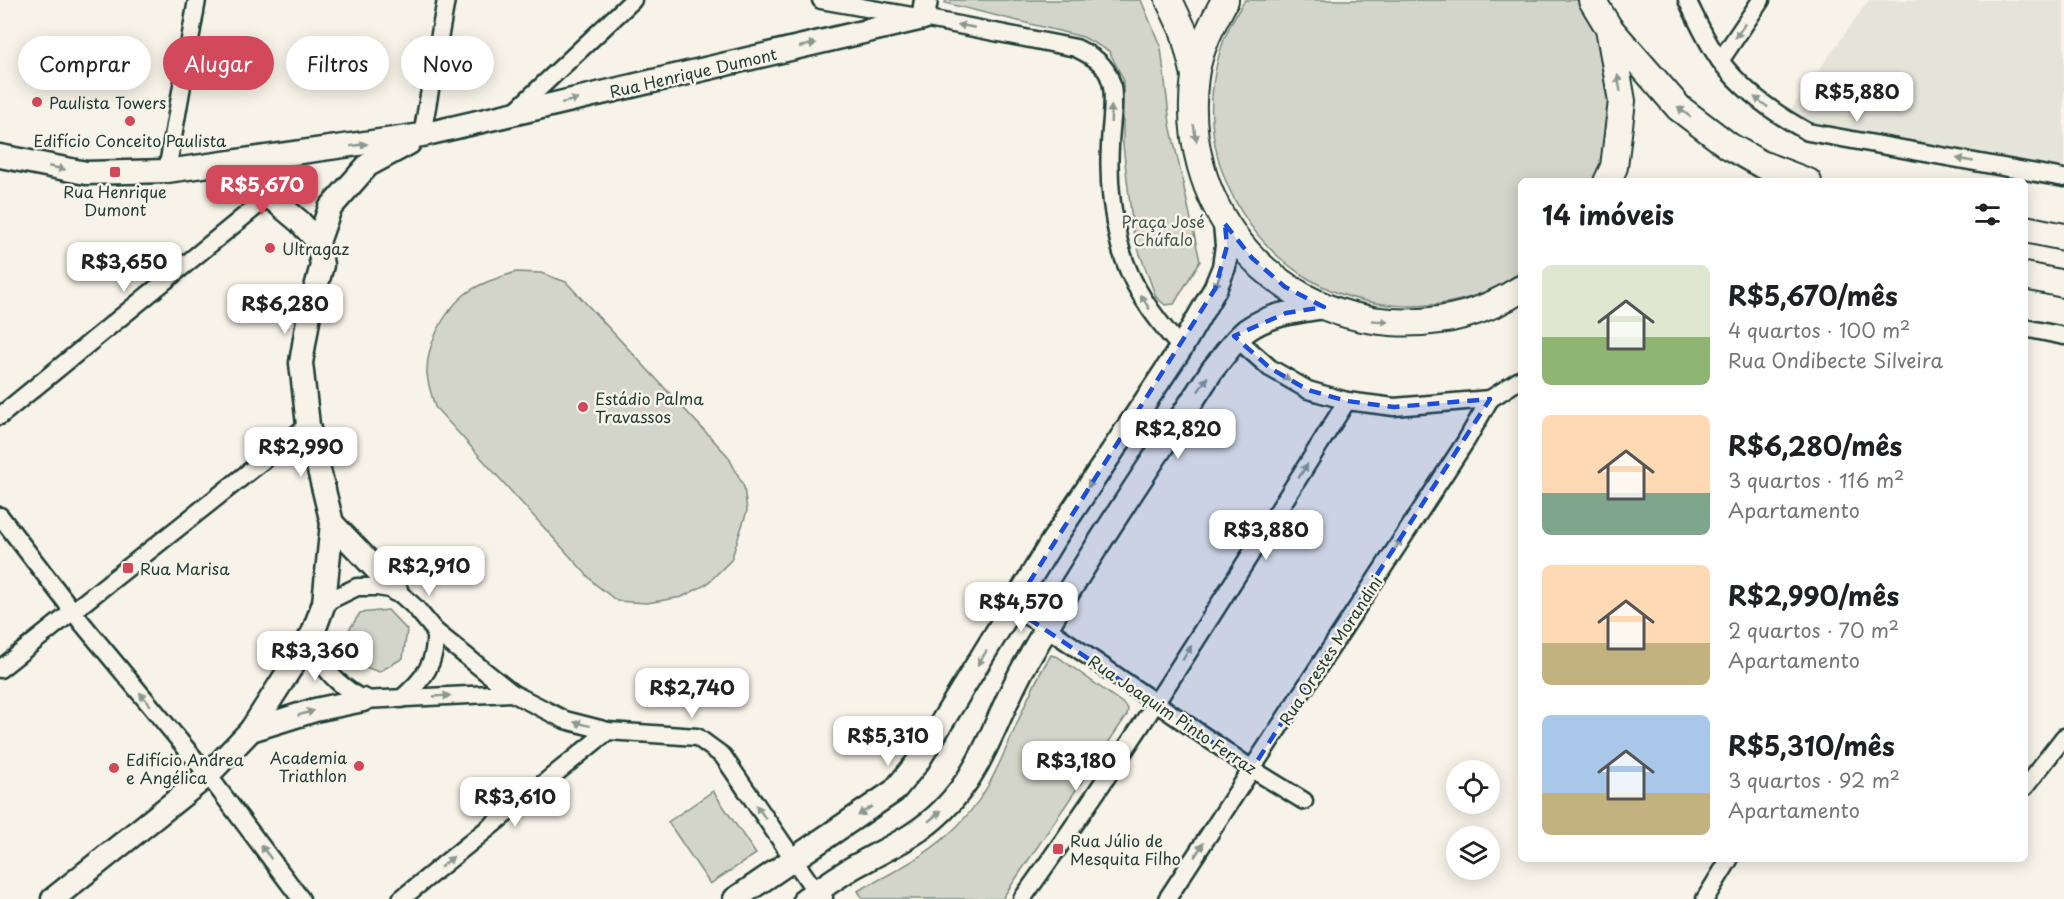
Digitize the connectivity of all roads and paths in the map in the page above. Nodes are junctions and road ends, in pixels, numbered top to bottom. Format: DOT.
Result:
graph roads {
  1 [pos="197,0"];
  2 [pos="446,0"];
  3 [pos="633,0"];
  4 [pos="821,0"];
  5 [pos="1169,0"];
  6 [pos="1225,0"];
  7 [pos="1592,0"];
  8 [pos="1687,0"];
  9 [pos="1761,0"];
  10 [pos="925,9"];
  11 [pos="1609,28"];
  12 [pos="1720,61"];
  13 [pos="1195,75"];
  14 [pos="510,115"];
  15 [pos="422,135"];
  16 [pos="0,156"];
  17 [pos="239,162"];
  18 [pos="167,171"];
  19 [pos="1609,178"];
  20 [pos="1798,178"];
  21 [pos="2064,178"];
  22 [pos="269,196"];
  23 [pos="1225,224"];
  24 [pos="2028,230"];
  25 [pos="2064,237"];
  26 [pos="318,242"];
  27 [pos="2028,277"];
  28 [pos="2064,284"];
  29 [pos="1518,292"];
  30 [pos="1324,307"];
  31 [pos="2028,329"];
  32 [pos="2064,336"];
  33 [pos="1238,339"];
  34 [pos="1180,348"];
  35 [pos="1518,381"];
  36 [pos="1490,399"];
  37 [pos="1347,401"];
  38 [pos="0,416"];
  39 [pos="308,425"];
  40 [pos="0,516"];
  41 [pos="332,523"];
  42 [pos="396,590"];
  43 [pos="324,603"];
  44 [pos="1013,608"];
  45 [pos="72,612"];
  46 [pos="1047,628"];
  47 [pos="435,631"];
  48 [pos="313,633"];
  49 [pos="0,669"];
  50 [pos="512,693"];
  51 [pos="401,699"];
  52 [pos="363,700"];
  53 [pos="1156,703"];
  54 [pos="251,730"];
  55 [pos="608,731"];
  56 [pos="2064,737"];
  57 [pos="1252,769"];
  58 [pos="208,776"];
  59 [pos="2028,783"];
  60 [pos="1304,801"];
  61 [pos="794,860"];
  62 [pos="1728,862"];
  63 [pos="815,897"];
  64 [pos="52,899"];
  65 [pos="301,899"];
  66 [pos="401,899"];
  67 [pos="735,899"];
  68 [pos="1022,899"];
  69 [pos="1167,899"];
  70 [pos="1705,899"];
  1 -- 18 [label="street"];
  2 -- 15 [label="street"];
  3 -- 14 [label="street"];
  4 -- 10 [label="street"];
  5 -- 13 [label="main road"];
  6 -- 13 [label="main road"];
  7 -- 11 [label="main road"];
  8 -- 12 [label="street"];
  9 -- 12 [label="street, one-way"];
  14 -- 10 [label="street, Rua Henrique Dumont, one-way"];
  34 -- 10 [label="street, one-way"];
  19 -- 11 [label="main road, one-way"];
  20 -- 11 [label="main road, one-way"];
  21 -- 12 [label="street, one-way"];
  13 -- 23 [label="main road, one-way"];
  14 -- 15 [label="street, Rua Henrique Dumont"];
  17 -- 15 [label="street, Rua Henrique Dumont, one-way"];
  15 -- 26 [label="street"];
  16 -- 18 [label="street, Rua Henrique Dumont, one-way"];
  17 -- 18 [label="street, Rua Henrique Dumont"];
  17 -- 22 [label="street"];
  22 -- 26 [label="street"];
  22 -- 38 [label="street"];
  23 -- 30 [label="main road"];
  23 -- 34 [label="street, one-way"];
  24 -- 25 [label="main road"];
  26 -- 39 [label="street"];
  27 -- 28 [label="main road"];
  30 -- 29 [label="main road, one-way"];
  30 -- 33 [label="street"];
  31 -- 32 [label="street"];
  33 -- 37 [label="street, one-way"];
  46 -- 33 [label="street, one-way"];
  34 -- 44 [label="street, one-way"];
  35 -- 36 [label="street"];
  36 -- 37 [label="street"];
  57 -- 36 [label="street, Rua Orestes Morandini, one-way"];
  53 -- 37 [label="street, one-way"];
  39 -- 41 [label="street"];
  39 -- 45 [label="street"];
  40 -- 45 [label="street"];
  41 -- 42 [label="street"];
  41 -- 43 [label="street"];
  42 -- 43 [label="street"];
  42 -- 47 [label="street"];
  43 -- 48 [label="street"];
  44 -- 46 [label="street, Rua Joaquim Pinto Ferraz"];
  44 -- 61 [label="street, one-way"];
  45 -- 49 [label="street"];
  58 -- 45 [label="street, one-way"];
  46 -- 53 [label="street, Rua Joaquim Pinto Ferraz"];
  63 -- 46 [label="street, one-way"];
  47 -- 50 [label="street"];
  47 -- 51 [label="street"];
  48 -- 52 [label="street"];
  48 -- 54 [label="street"];
  51 -- 50 [label="street, one-way"];
  55 -- 50 [label="street, one-way"];
  51 -- 52 [label="street"];
  54 -- 52 [label="street, one-way"];
  53 -- 57 [label="street, Rua Joaquim Pinto Ferraz"];
  53 -- 68 [label="street"];
  54 -- 58 [label="street"];
  61 -- 55 [label="street, one-way"];
  66 -- 55 [label="street, one-way"];
  56 -- 59 [label="street"];
  57 -- 60 [label="street, Rua Joaquim Pinto Ferraz"];
  69 -- 57 [label="street, Rua Orestes Morandini, one-way"];
  58 -- 64 [label="street"];
  65 -- 58 [label="street, one-way"];
  61 -- 63 [label="street"];
  61 -- 67 [label="street"];
  62 -- 70 [label="street"];
}
